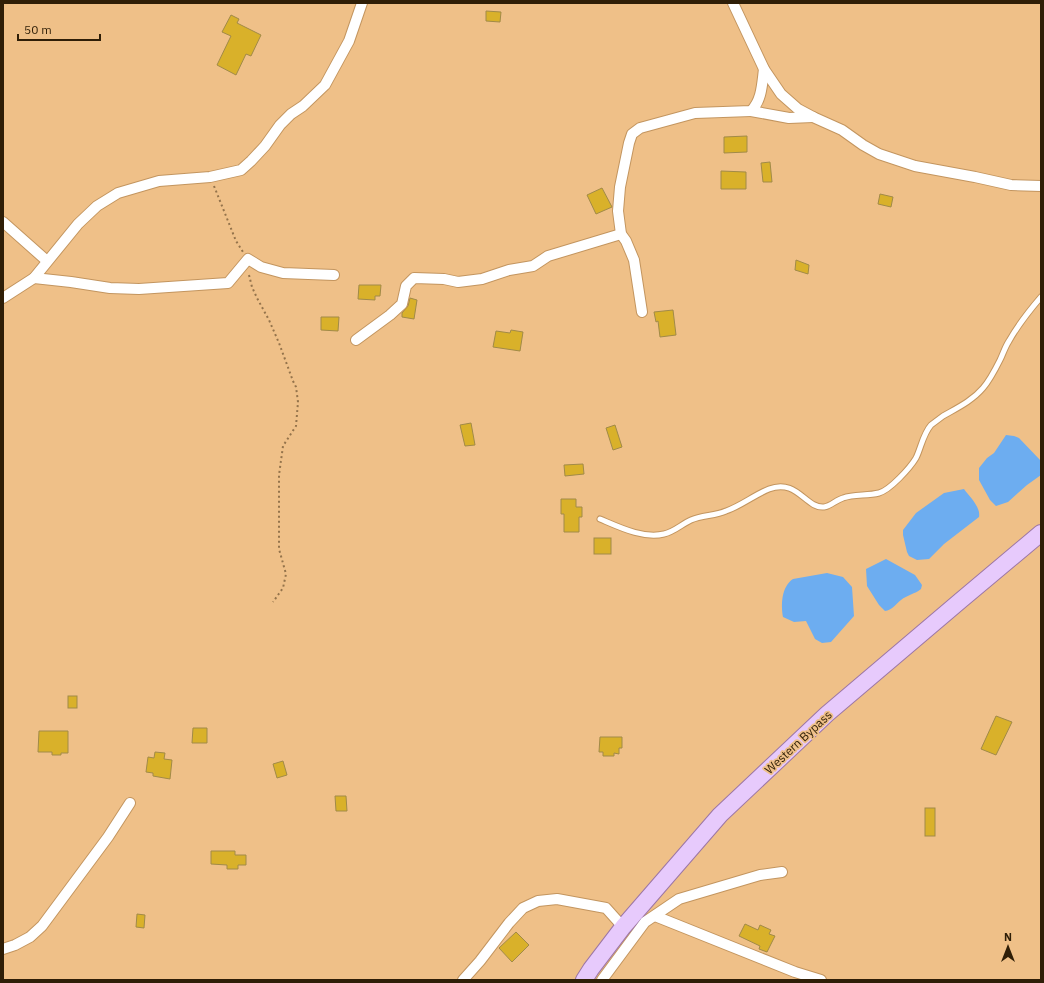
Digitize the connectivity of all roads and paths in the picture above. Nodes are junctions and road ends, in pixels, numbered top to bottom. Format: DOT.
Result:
graph roads {
  1 [pos="362,3"];
  2 [pos="734,4"];
  3 [pos="764,69"];
  4 [pos="751,111"];
  5 [pos="813,117"];
  6 [pos="210,177"];
  7 [pos="1041,186"];
  8 [pos="3,222"];
  9 [pos="621,234"];
  10 [pos="248,260"];
  11 [pos="48,262"];
  12 [pos="334,275"];
  13 [pos="34,278"];
  14 [pos="1041,297"];
  15 [pos="3,298"];
  16 [pos="642,312"];
  17 [pos="356,340"];
  18 [pos="600,519"];
  19 [pos="1041,533"];
  20 [pos="273,602"];
  21 [pos="130,803"];
  22 [pos="782,872"];
  23 [pos="655,916"];
  24 [pos="623,927"];
  25 [pos="3,949"];
  26 [pos="463,980"];
  27 [pos="584,980"];
  28 [pos="602,980"];
  29 [pos="821,980"];
  1 -- 6 [label="street"];
  2 -- 3 [label="street"];
  3 -- 4 [label="street"];
  3 -- 5 [label="street"];
  4 -- 5 [label="street"];
  4 -- 9 [label="street"];
  5 -- 7 [label="street"];
  6 -- 10 [label="path"];
  6 -- 11 [label="street"];
  8 -- 11 [label="street"];
  9 -- 16 [label="street"];
  9 -- 17 [label="street"];
  10 -- 12 [label="street"];
  10 -- 13 [label="street"];
  10 -- 20 [label="path"];
  11 -- 13 [label="street"];
  13 -- 15 [label="street"];
  14 -- 18 [label="lane"];
  19 -- 24 [label="main road, Western Bypass"];
  21 -- 25 [label="street"];
  22 -- 23 [label="street"];
  23 -- 28 [label="street"];
  23 -- 29 [label="street"];
  24 -- 26 [label="street"];
  24 -- 27 [label="main road, Western Bypass"];
}
